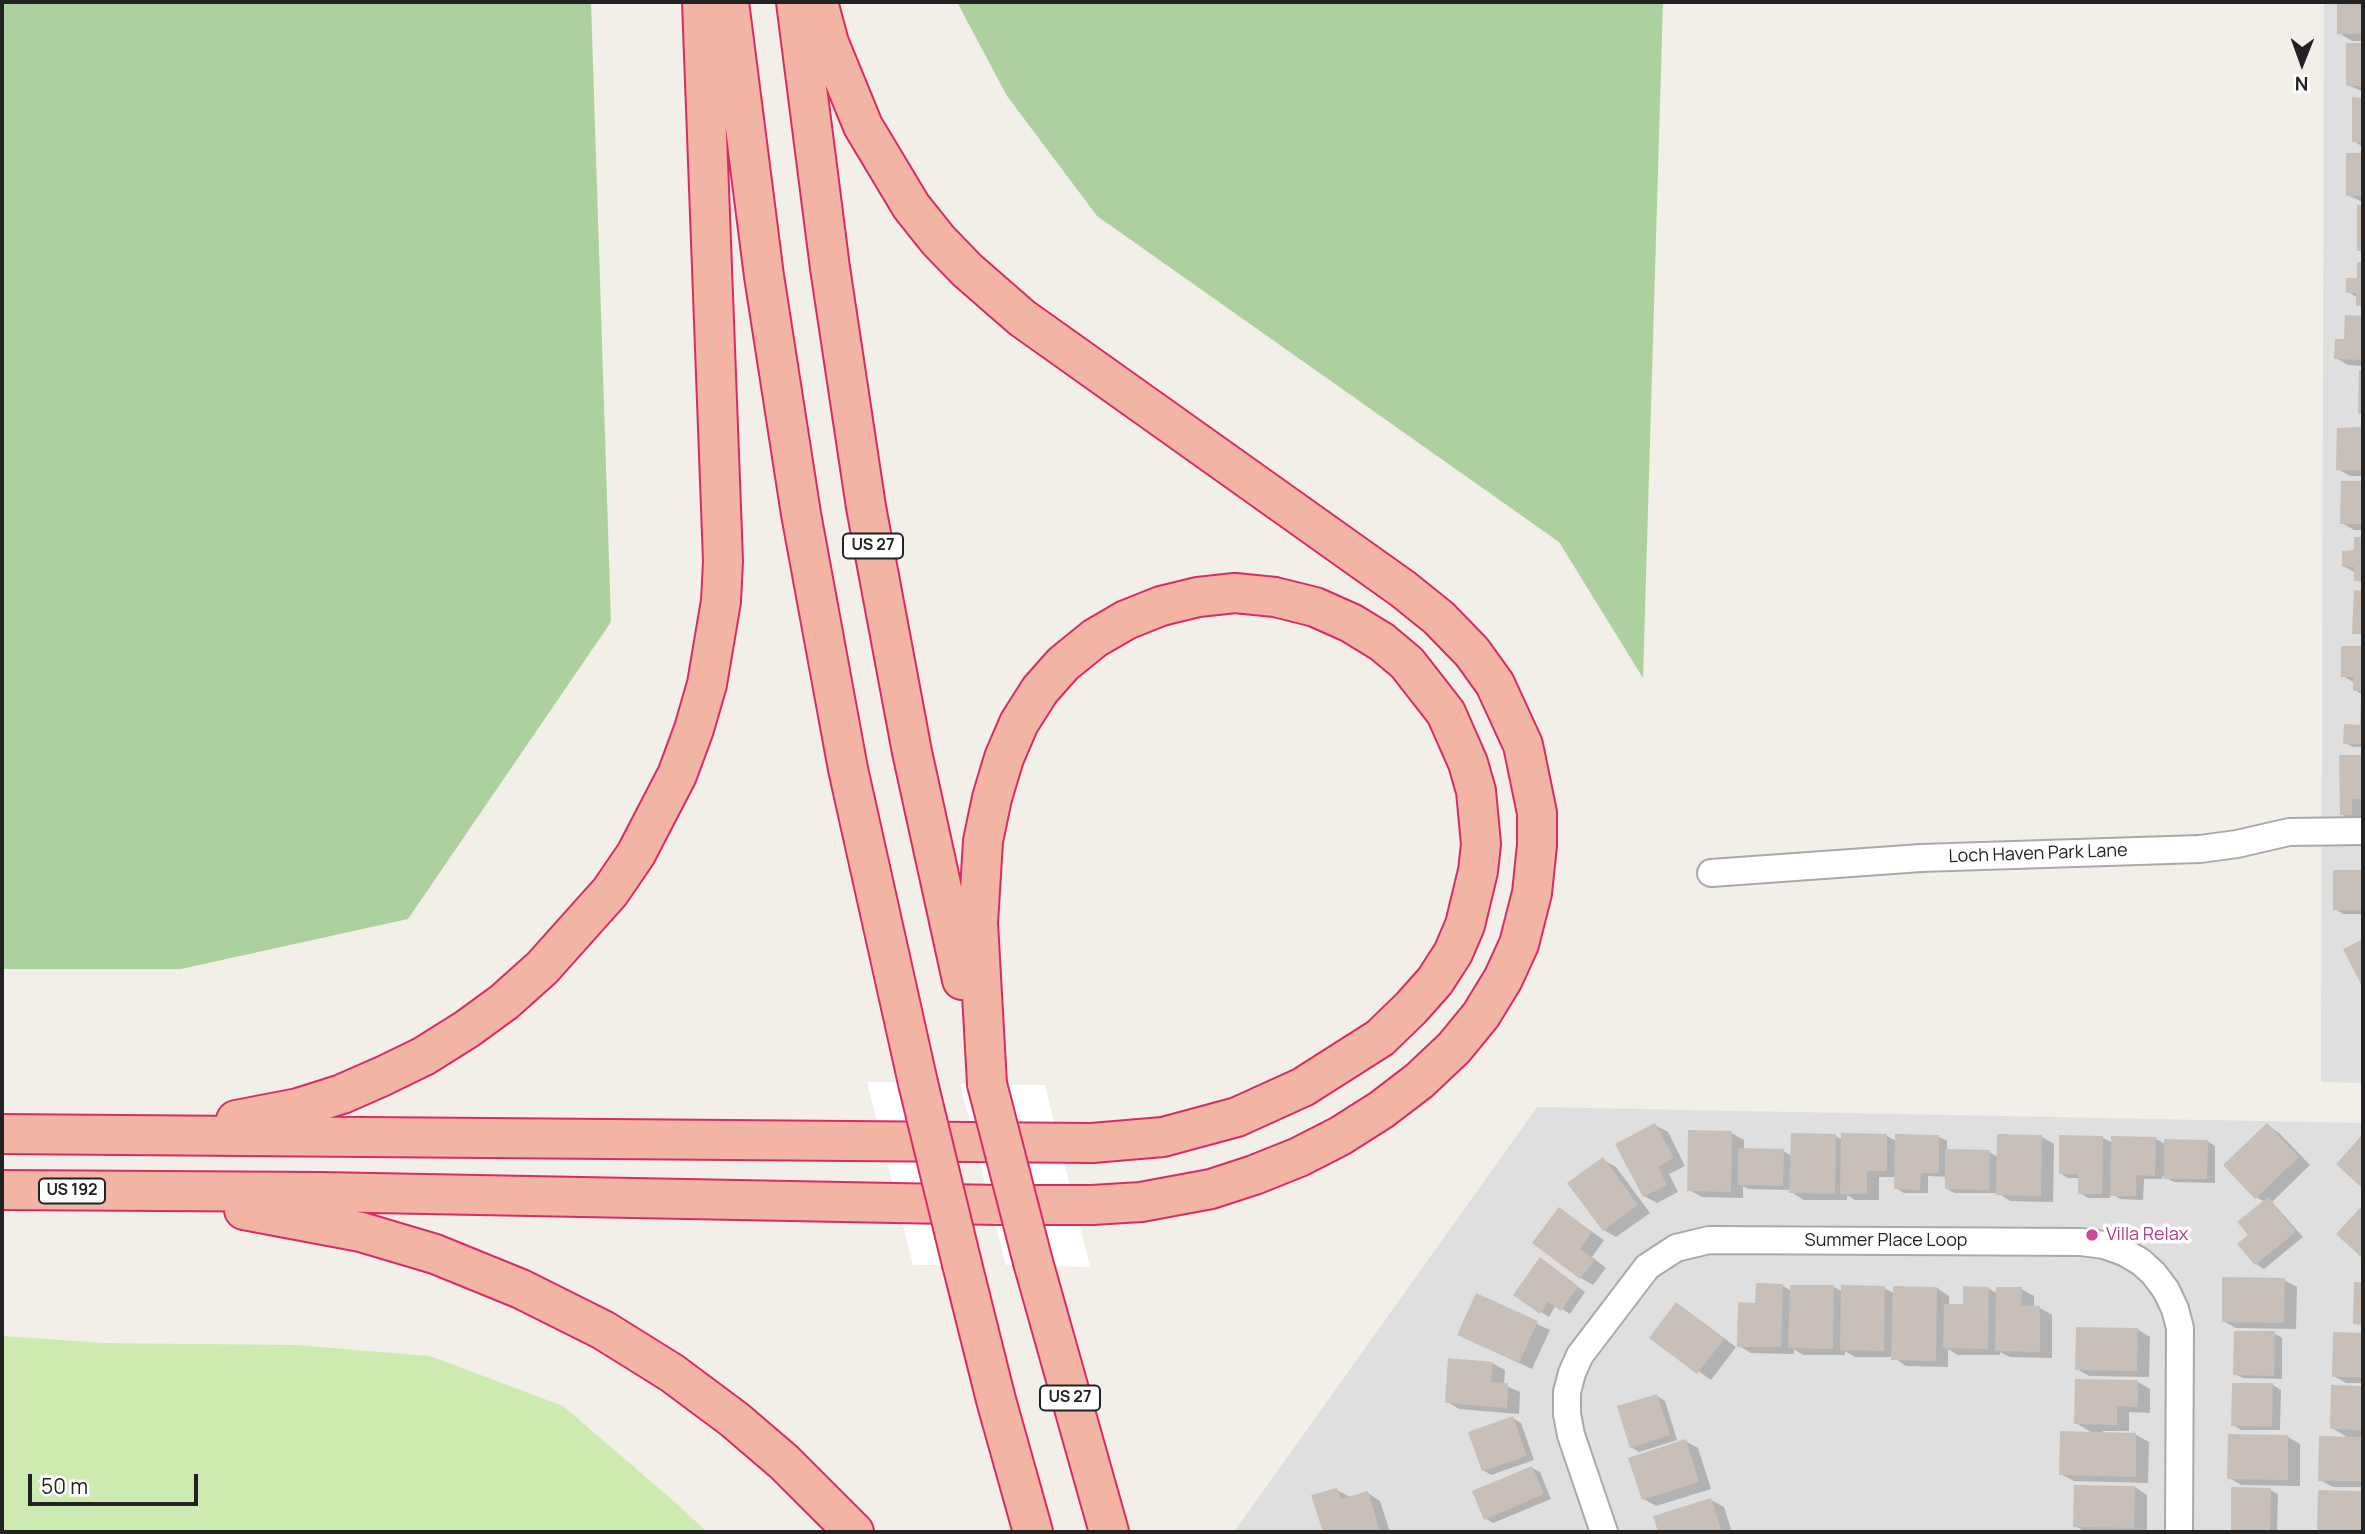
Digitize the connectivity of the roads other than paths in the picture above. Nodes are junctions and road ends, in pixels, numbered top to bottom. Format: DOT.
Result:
graph roads {
  1 [pos="702,2"];
  2 [pos="729,2"];
  3 [pos="796,2"];
  4 [pos="818,2"];
  5 [pos="2363,831"];
  6 [pos="1712,873"];
  7 [pos="987,1084"];
  8 [pos="2,1134"];
  9 [pos="46,1135"];
  10 [pos="2,1190"];
  11 [pos="142,1192"];
  12 [pos="1033,1531"];
  13 [pos="853,1532"];
  14 [pos="1109,1532"];
  15 [pos="1604,1532"];
  16 [pos="2179,1532"];
  1 -- 9 [label="highway"];
  2 -- 12 [label="highway, bridge"];
  3 -- 7 [label="highway, US 27"];
  4 -- 11 [label="highway"];
  5 -- 6 [label="street, Loch Haven Park Lane"];
  7 -- 9 [label="highway"];
  7 -- 14 [label="highway, US 27, bridge"];
  8 -- 9 [label="highway"];
  10 -- 11 [label="highway, US 192"];
  11 -- 13 [label="highway"];
  15 -- 16 [label="street, Summer Place Loop"];
}
